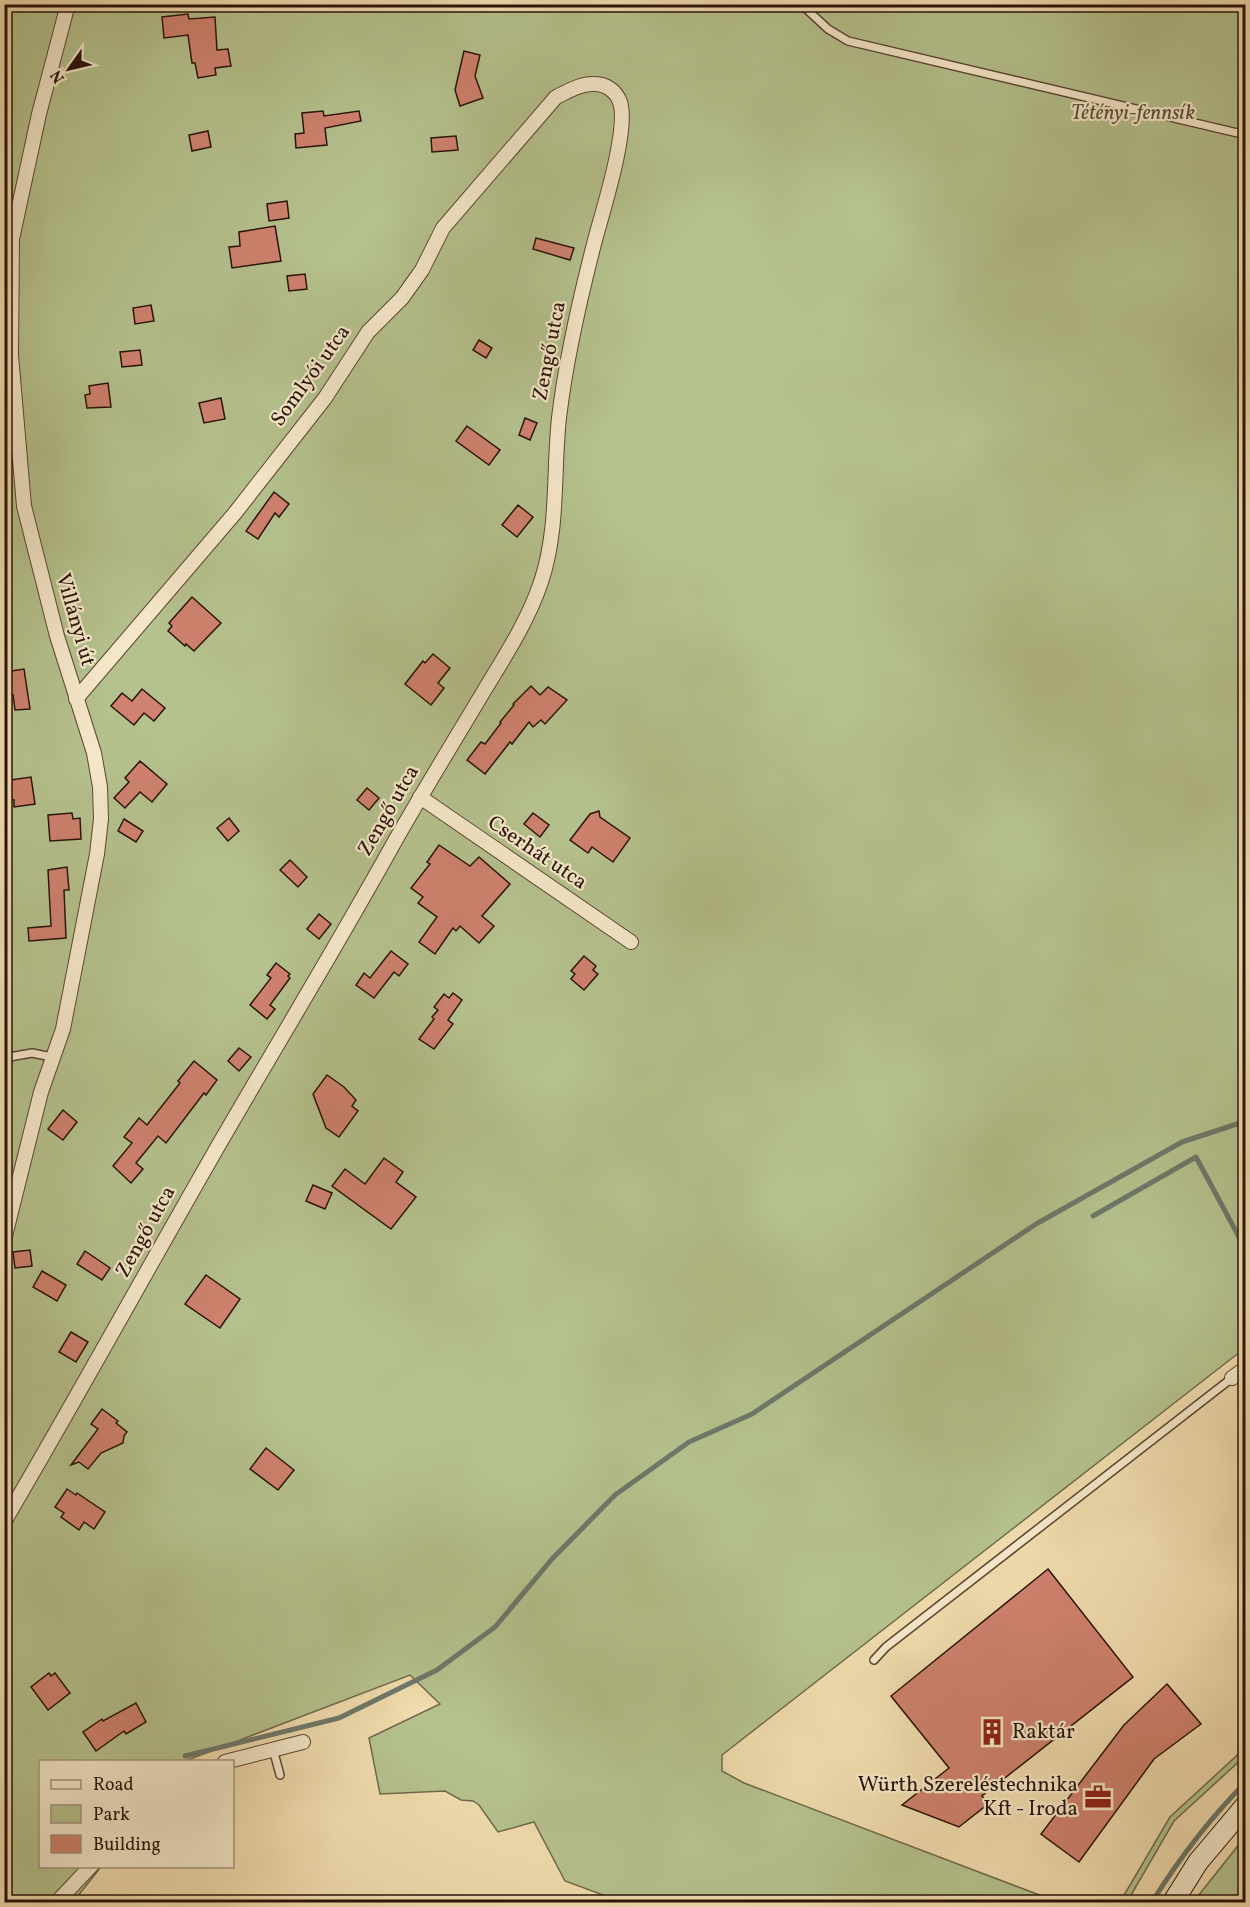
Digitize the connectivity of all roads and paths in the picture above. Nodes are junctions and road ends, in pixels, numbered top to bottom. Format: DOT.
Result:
graph roads {
  1 [pos="68,4"];
  2 [pos="801,4"];
  3 [pos="582,86"];
  4 [pos="1245,135"];
  5 [pos="10,428"];
  6 [pos="76,699"];
  7 [pos="420,797"];
  8 [pos="631,942"];
  9 [pos="52,1057"];
  10 [pos="4,1058"];
  11 [pos="4,1240"];
  12 [pos="1245,1368"];
  13 [pos="1232,1378"];
  14 [pos="4,1522"];
  15 [pos="874,1660"];
  16 [pos="303,1742"];
  17 [pos="273,1749"];
  18 [pos="229,1760"];
  19 [pos="280,1774"];
  20 [pos="1245,1805"];
  21 [pos="89,1868"];
  22 [pos="57,1902"];
  23 [pos="1173,1902"];
  1 -- 5 [label="street, Villányi út"];
  2 -- 4 [label="lane"];
  3 -- 6 [label="street, Somlyói utca"];
  3 -- 7 [label="street, Zengő utca"];
  5 -- 6 [label="street, Villányi út"];
  6 -- 9 [label="street, Villányi út"];
  7 -- 8 [label="street, Cserhát utca"];
  7 -- 14 [label="street, Zengő utca"];
  9 -- 10 [label="lane"];
  9 -- 11 [label="street, Villányi út"];
  12 -- 13 [label="street"];
  13 -- 15 [label="lane"];
  16 -- 17 [label="street"];
  17 -- 18 [label="street"];
  17 -- 19 [label="lane"];
  20 -- 23 [label="main road"];
  21 -- 22 [label="street"];
}
